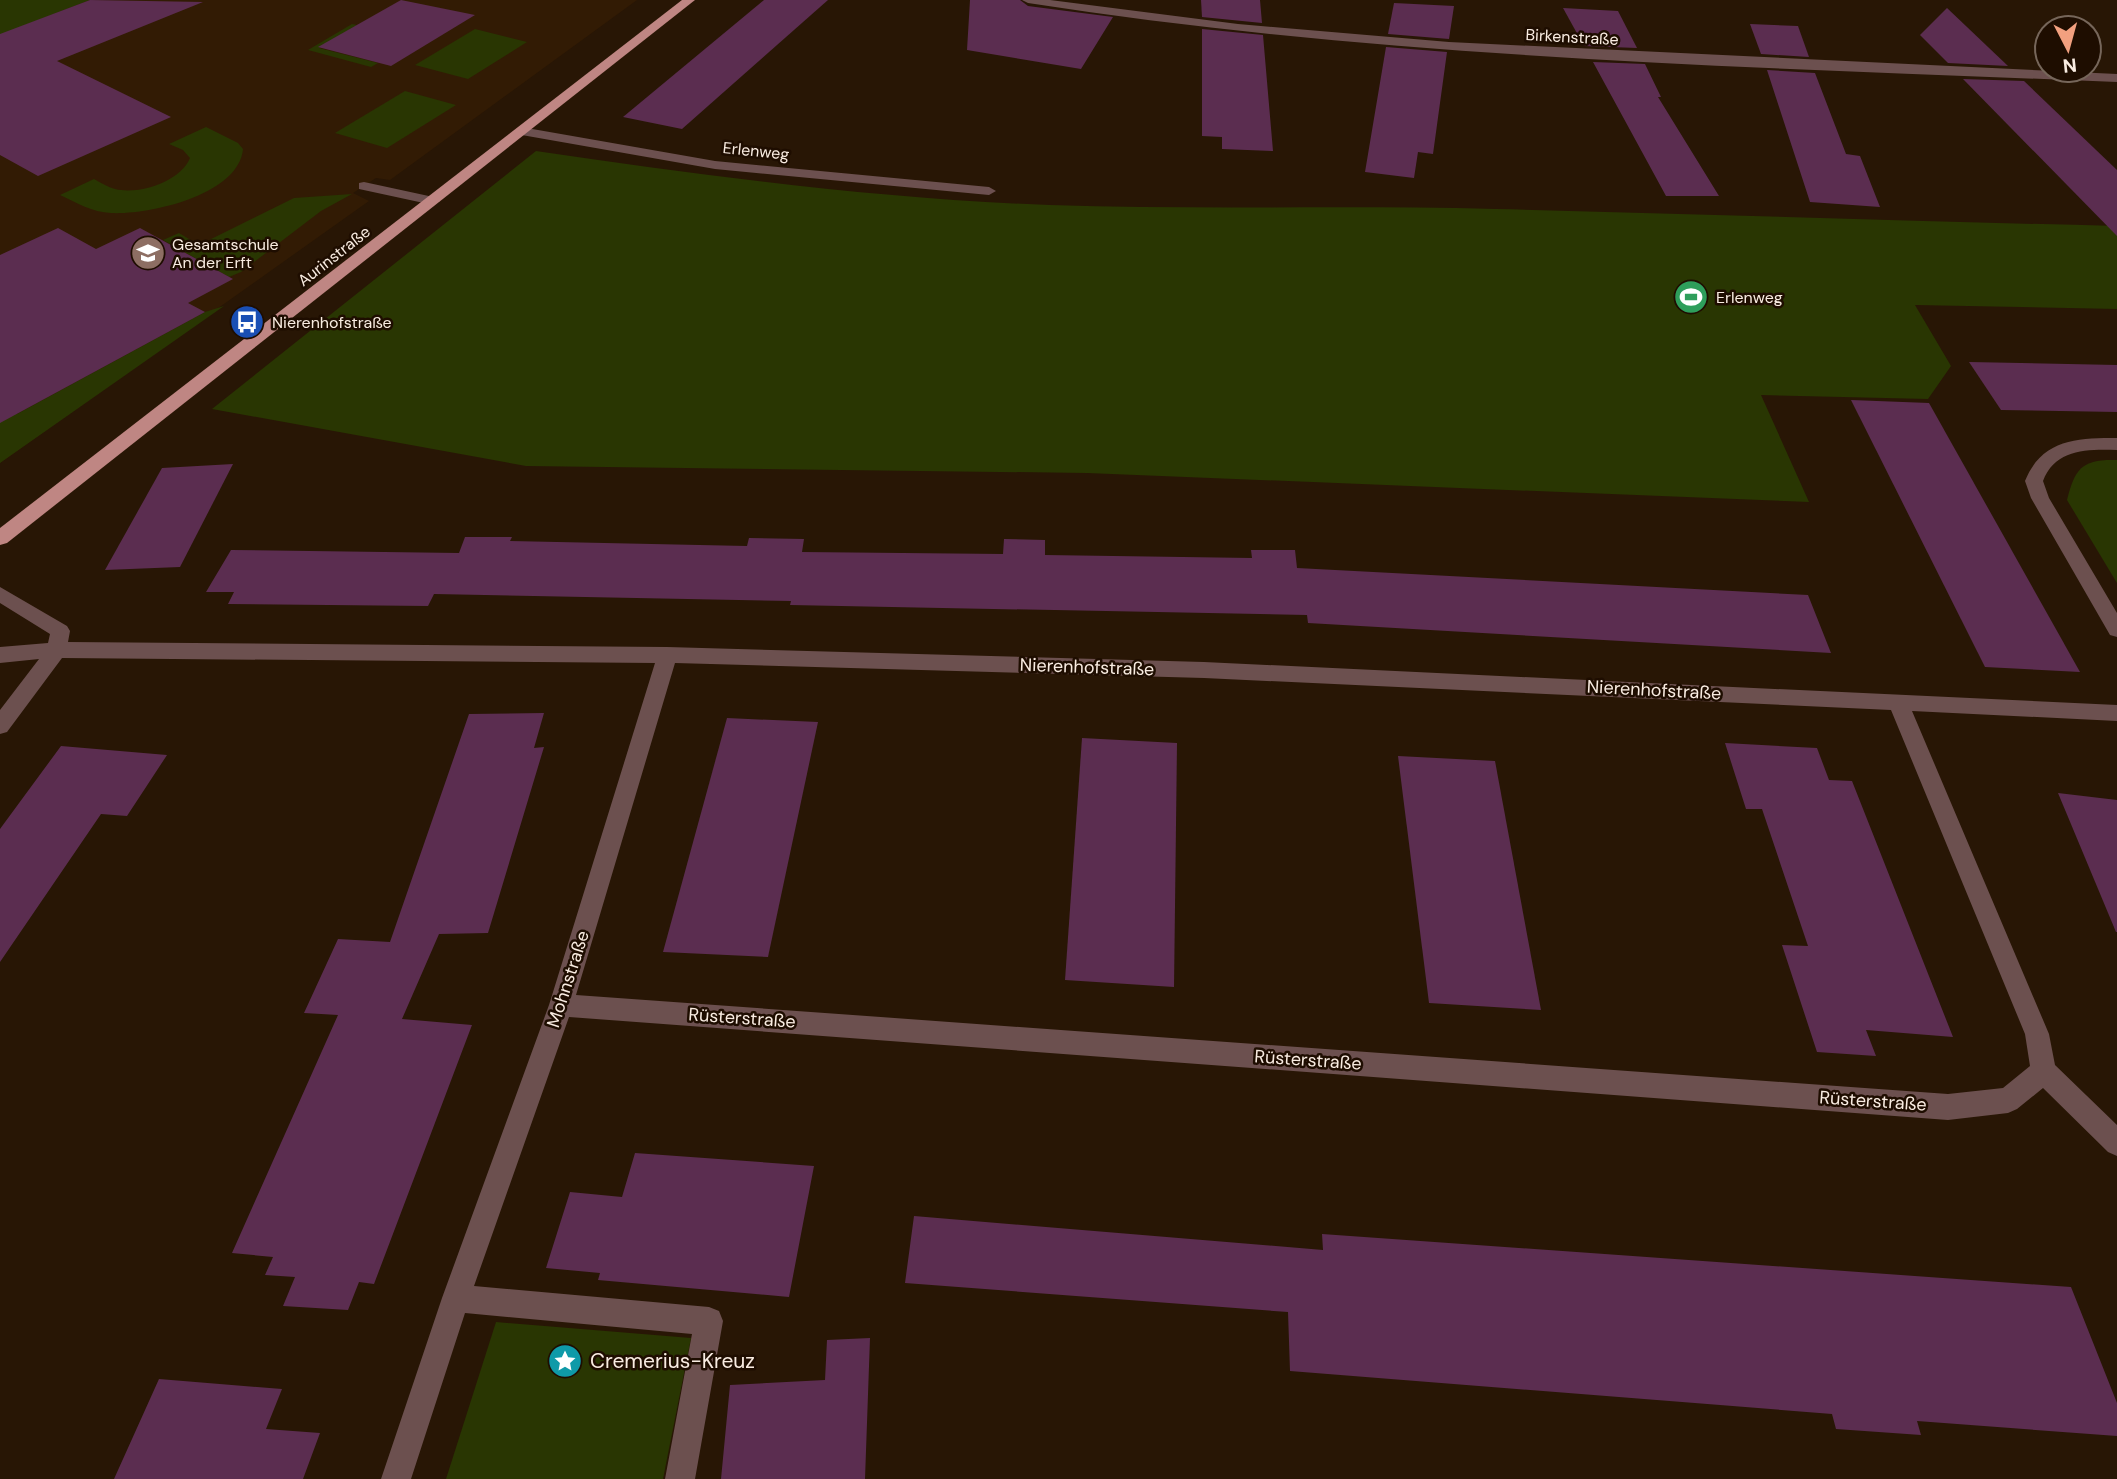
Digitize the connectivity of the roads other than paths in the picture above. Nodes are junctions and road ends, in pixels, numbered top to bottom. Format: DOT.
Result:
graph roads {
  1 [pos="689,0"];
  2 [pos="1028,0"];
  3 [pos="2117,78"];
  4 [pos="521,131"];
  5 [pos="364,186"];
  6 [pos="989,191"];
  7 [pos="433,201"];
  8 [pos="2117,444"];
  9 [pos="0,538"];
  10 [pos="0,594"];
  11 [pos="2117,630"];
  12 [pos="57,650"];
  13 [pos="0,655"];
  14 [pos="667,655"];
  15 [pos="1898,703"];
  16 [pos="2117,713"];
  17 [pos="0,726"];
  18 [pos="561,1005"];
  19 [pos="2044,1071"];
  20 [pos="2117,1143"];
  21 [pos="456,1298"];
  22 [pos="396,1479"];
  23 [pos="680,1479"];
  1 -- 4 [label="main road, Aurinstraße"];
  2 -- 3 [label="street, Birkenstraße"];
  4 -- 6 [label="street, Erlenweg"];
  4 -- 7 [label="main road, Aurinstraße"];
  5 -- 7 [label="street"];
  7 -- 9 [label="main road, Aurinstraße"];
  8 -- 11 [label="street"];
  10 -- 12 [label="street"];
  12 -- 13 [label="street, Nierenhofstraße"];
  12 -- 14 [label="street, Nierenhofstraße"];
  12 -- 17 [label="street"];
  14 -- 15 [label="street, Nierenhofstraße"];
  14 -- 18 [label="street, Mohnstraße"];
  15 -- 16 [label="street, Nierenhofstraße"];
  15 -- 19 [label="street"];
  18 -- 19 [label="street, Rüsterstraße"];
  18 -- 21 [label="street, Mohnstraße"];
  19 -- 20 [label="street"];
  21 -- 22 [label="street, Mohnstraße"];
  21 -- 23 [label="street"];
}
